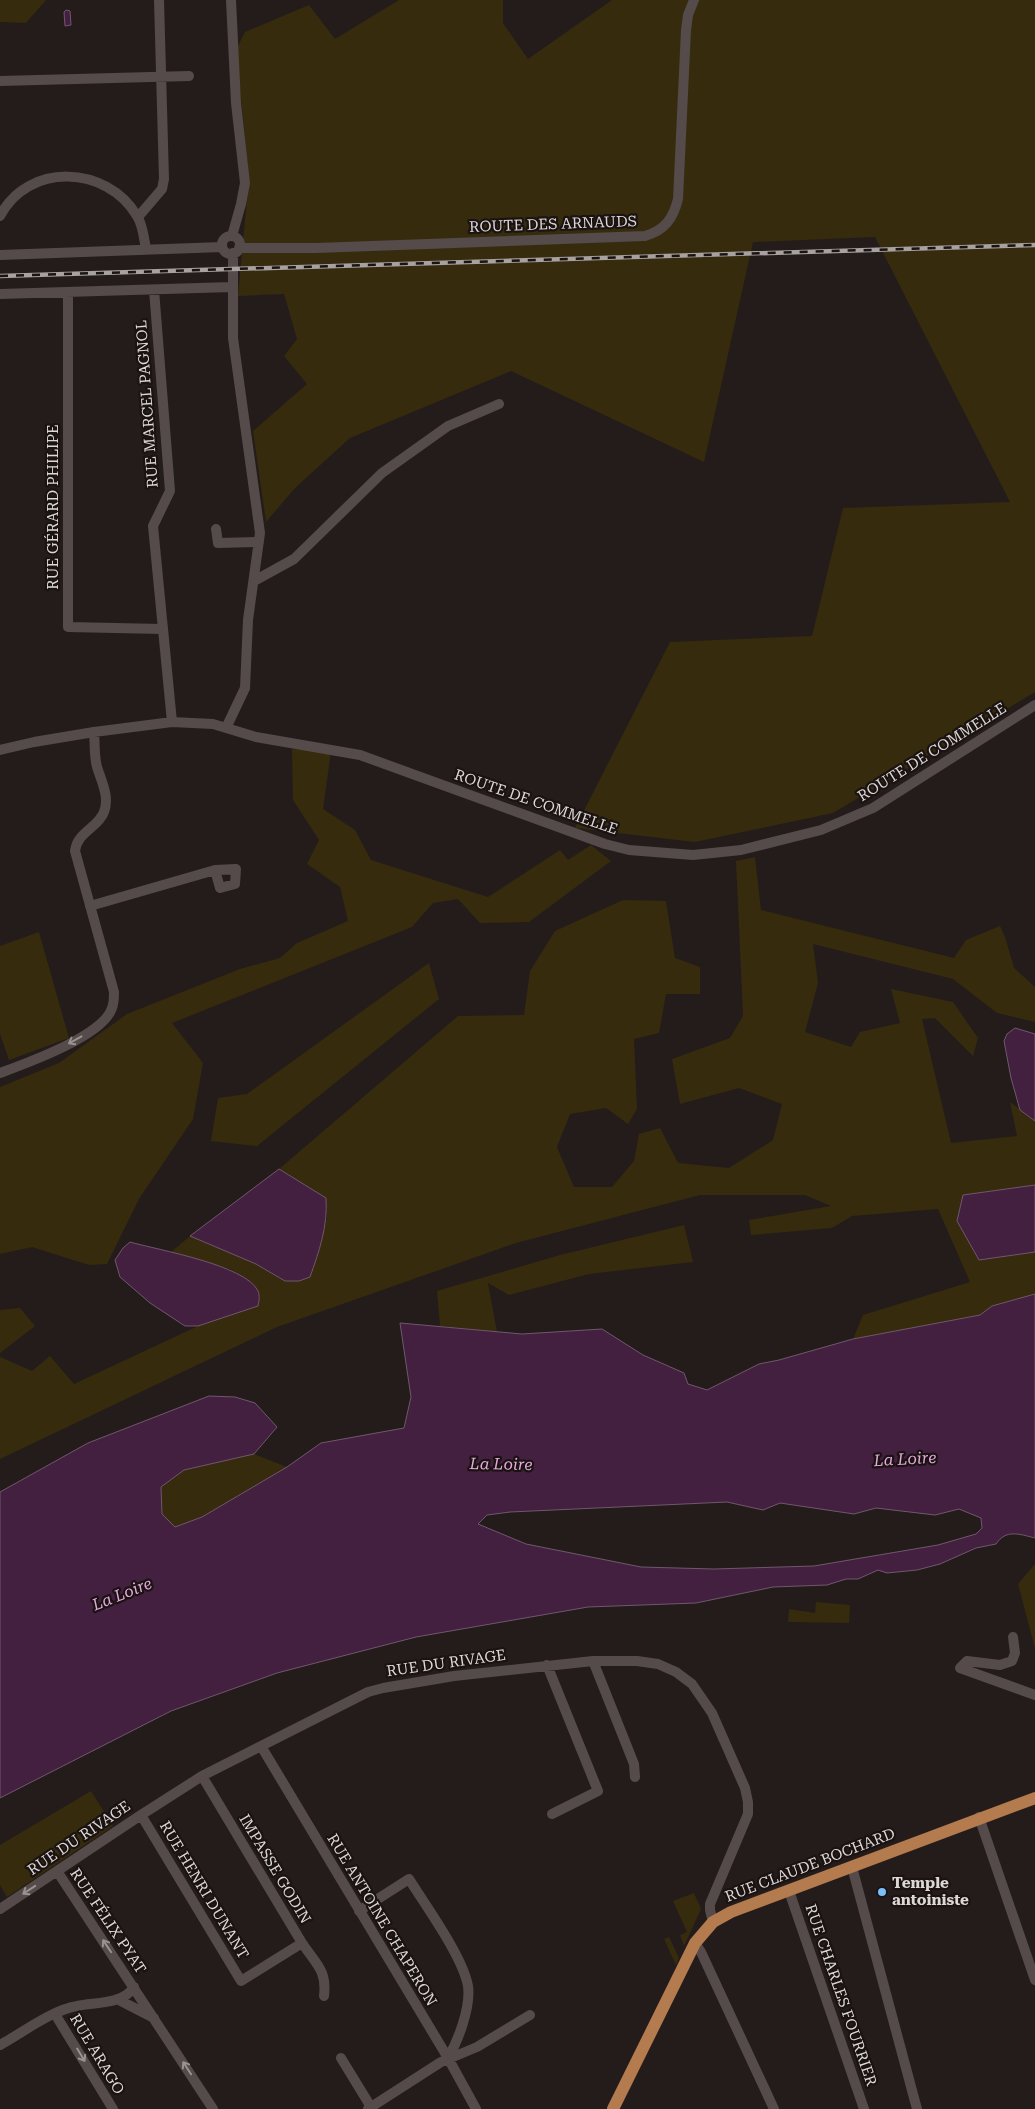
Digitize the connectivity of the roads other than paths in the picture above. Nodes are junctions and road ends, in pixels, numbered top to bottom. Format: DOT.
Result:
graph roads {
  1 [pos="159,0"];
  2 [pos="230,0"];
  3 [pos="694,0"];
  4 [pos="189,76"];
  5 [pos="162,77"];
  6 [pos="0,81"];
  7 [pos="1,213"];
  8 [pos="138,217"];
  9 [pos="232,236"];
  10 [pos="222,247"];
  11 [pos="146,249"];
  12 [pos="236,251"];
  13 [pos="0,255"];
  14 [pos="232,287"];
  15 [pos="154,290"];
  16 [pos="68,293"];
  17 [pos="0,294"];
  18 [pos="499,404"];
  19 [pos="216,529"];
  20 [pos="259,542"];
  21 [pos="254,581"];
  22 [pos="162,629"];
  23 [pos="1035,705"];
  24 [pos="172,722"];
  25 [pos="226,728"];
  26 [pos="94,732"];
  27 [pos="0,750"];
  28 [pos="215,870"];
  29 [pos="90,906"];
  30 [pos="0,1074"];
  31 [pos="1013,1637"];
  32 [pos="593,1661"];
  33 [pos="547,1665"];
  34 [pos="1035,1695"];
  35 [pos="261,1746"];
  36 [pos="202,1776"];
  37 [pos="635,1777"];
  38 [pos="1035,1798"];
  39 [pos="141,1814"];
  40 [pos="552,1814"];
  41 [pos="979,1817"];
  42 [pos="852,1867"];
  43 [pos="58,1871"];
  44 [pos="789,1892"];
  45 [pos="0,1909"];
  46 [pos="359,1912"];
  47 [pos="713,1922"];
  48 [pos="302,1943"];
  49 [pos="695,1943"];
  50 [pos="268,1964"];
  51 [pos="1035,1980"];
  52 [pos="134,1986"];
  53 [pos="324,1996"];
  54 [pos="117,1999"];
  55 [pos="55,2014"];
  56 [pos="530,2015"];
  57 [pos="155,2019"];
  58 [pos="0,2045"];
  59 [pos="341,2058"];
  60 [pos="448,2058"];
  61 [pos="370,2108"];
  62 [pos="113,2109"];
  63 [pos="214,2109"];
  64 [pos="476,2109"];
  65 [pos="613,2109"];
  66 [pos="774,2109"];
  67 [pos="864,2109"];
  68 [pos="917,2109"];
  1 -- 5 [label="street"];
  2 -- 9 [label="street"];
  3 -- 12 [label="street, ROUTE DES ARNAUDS"];
  4 -- 5 [label="street"];
  5 -- 6 [label="street"];
  5 -- 8 [label="street"];
  7 -- 8 [label="street"];
  8 -- 11 [label="street"];
  9 -- 10 [label="street"];
  9 -- 12 [label="street"];
  10 -- 11 [label="street"];
  10 -- 12 [label="street"];
  11 -- 13 [label="street"];
  12 -- 14 [label="street"];
  14 -- 15 [label="street"];
  14 -- 20 [label="street"];
  15 -- 16 [label="street"];
  15 -- 22 [label="street, RUE MARCEL PAGNOL"];
  16 -- 17 [label="street"];
  16 -- 22 [label="street, RUE GÉRARD PHILIPE"];
  18 -- 21 [label="street"];
  19 -- 20 [label="street"];
  20 -- 21 [label="street"];
  21 -- 25 [label="street"];
  22 -- 24 [label="street, RUE MARCEL PAGNOL"];
  23 -- 25 [label="street, ROUTE DE COMMELLE"];
  24 -- 25 [label="street, ROUTE DE COMMELLE"];
  24 -- 26 [label="street, ROUTE DE COMMELLE"];
  26 -- 27 [label="street, ROUTE DE COMMELLE"];
  26 -- 29 [label="street"];
  28 -- 29 [label="street"];
  29 -- 30 [label="street, one-way"];
  31 -- 34 [label="street"];
  32 -- 33 [label="street, RUE DU RIVAGE"];
  32 -- 37 [label="street"];
  32 -- 47 [label="street, RUE DU RIVAGE"];
  33 -- 35 [label="street, RUE DU RIVAGE"];
  33 -- 40 [label="street"];
  35 -- 36 [label="street, RUE DU RIVAGE"];
  35 -- 46 [label="street, RUE ANTOINE CHAPERON"];
  36 -- 39 [label="street, RUE DU RIVAGE"];
  36 -- 48 [label="street, IMPASSE GODIN"];
  38 -- 41 [label="main road, RUE CLAUDE BOCHARD"];
  39 -- 43 [label="street, RUE DU RIVAGE"];
  39 -- 50 [label="street, RUE HENRI DUNANT"];
  41 -- 42 [label="main road, RUE CLAUDE BOCHARD"];
  41 -- 51 [label="street"];
  42 -- 44 [label="main road, RUE CLAUDE BOCHARD"];
  42 -- 68 [label="street"];
  43 -- 45 [label="street, RUE DU RIVAGE, one-way"];
  52 -- 43 [label="street, RUE FÉLIX PYAT, one-way"];
  44 -- 47 [label="main road, RUE CLAUDE BOCHARD"];
  44 -- 67 [label="street, RUE CHARLES FOURRIER"];
  46 -- 60 [label="street, RUE ANTOINE CHAPERON"];
  46 -- 60 [label="street"];
  47 -- 49 [label="main road, RUE CLAUDE BOCHARD"];
  48 -- 50 [label="street, IMPASSE GODIN"];
  48 -- 53 [label="street"];
  49 -- 65 [label="main road, RUE CLAUDE BOCHARD"];
  49 -- 66 [label="street"];
  52 -- 54 [label="street, RUE FÉLIX PYAT"];
  52 -- 57 [label="street, RUE FÉLIX PYAT"];
  54 -- 55 [label="street"];
  54 -- 57 [label="street"];
  55 -- 58 [label="street"];
  55 -- 62 [label="street, RUE ARAGO, one-way"];
  56 -- 60 [label="street"];
  63 -- 57 [label="street, RUE FÉLIX PYAT, one-way"];
  59 -- 61 [label="street"];
  60 -- 61 [label="street"];
  60 -- 64 [label="street, RUE ANTOINE CHAPERON"];
}
